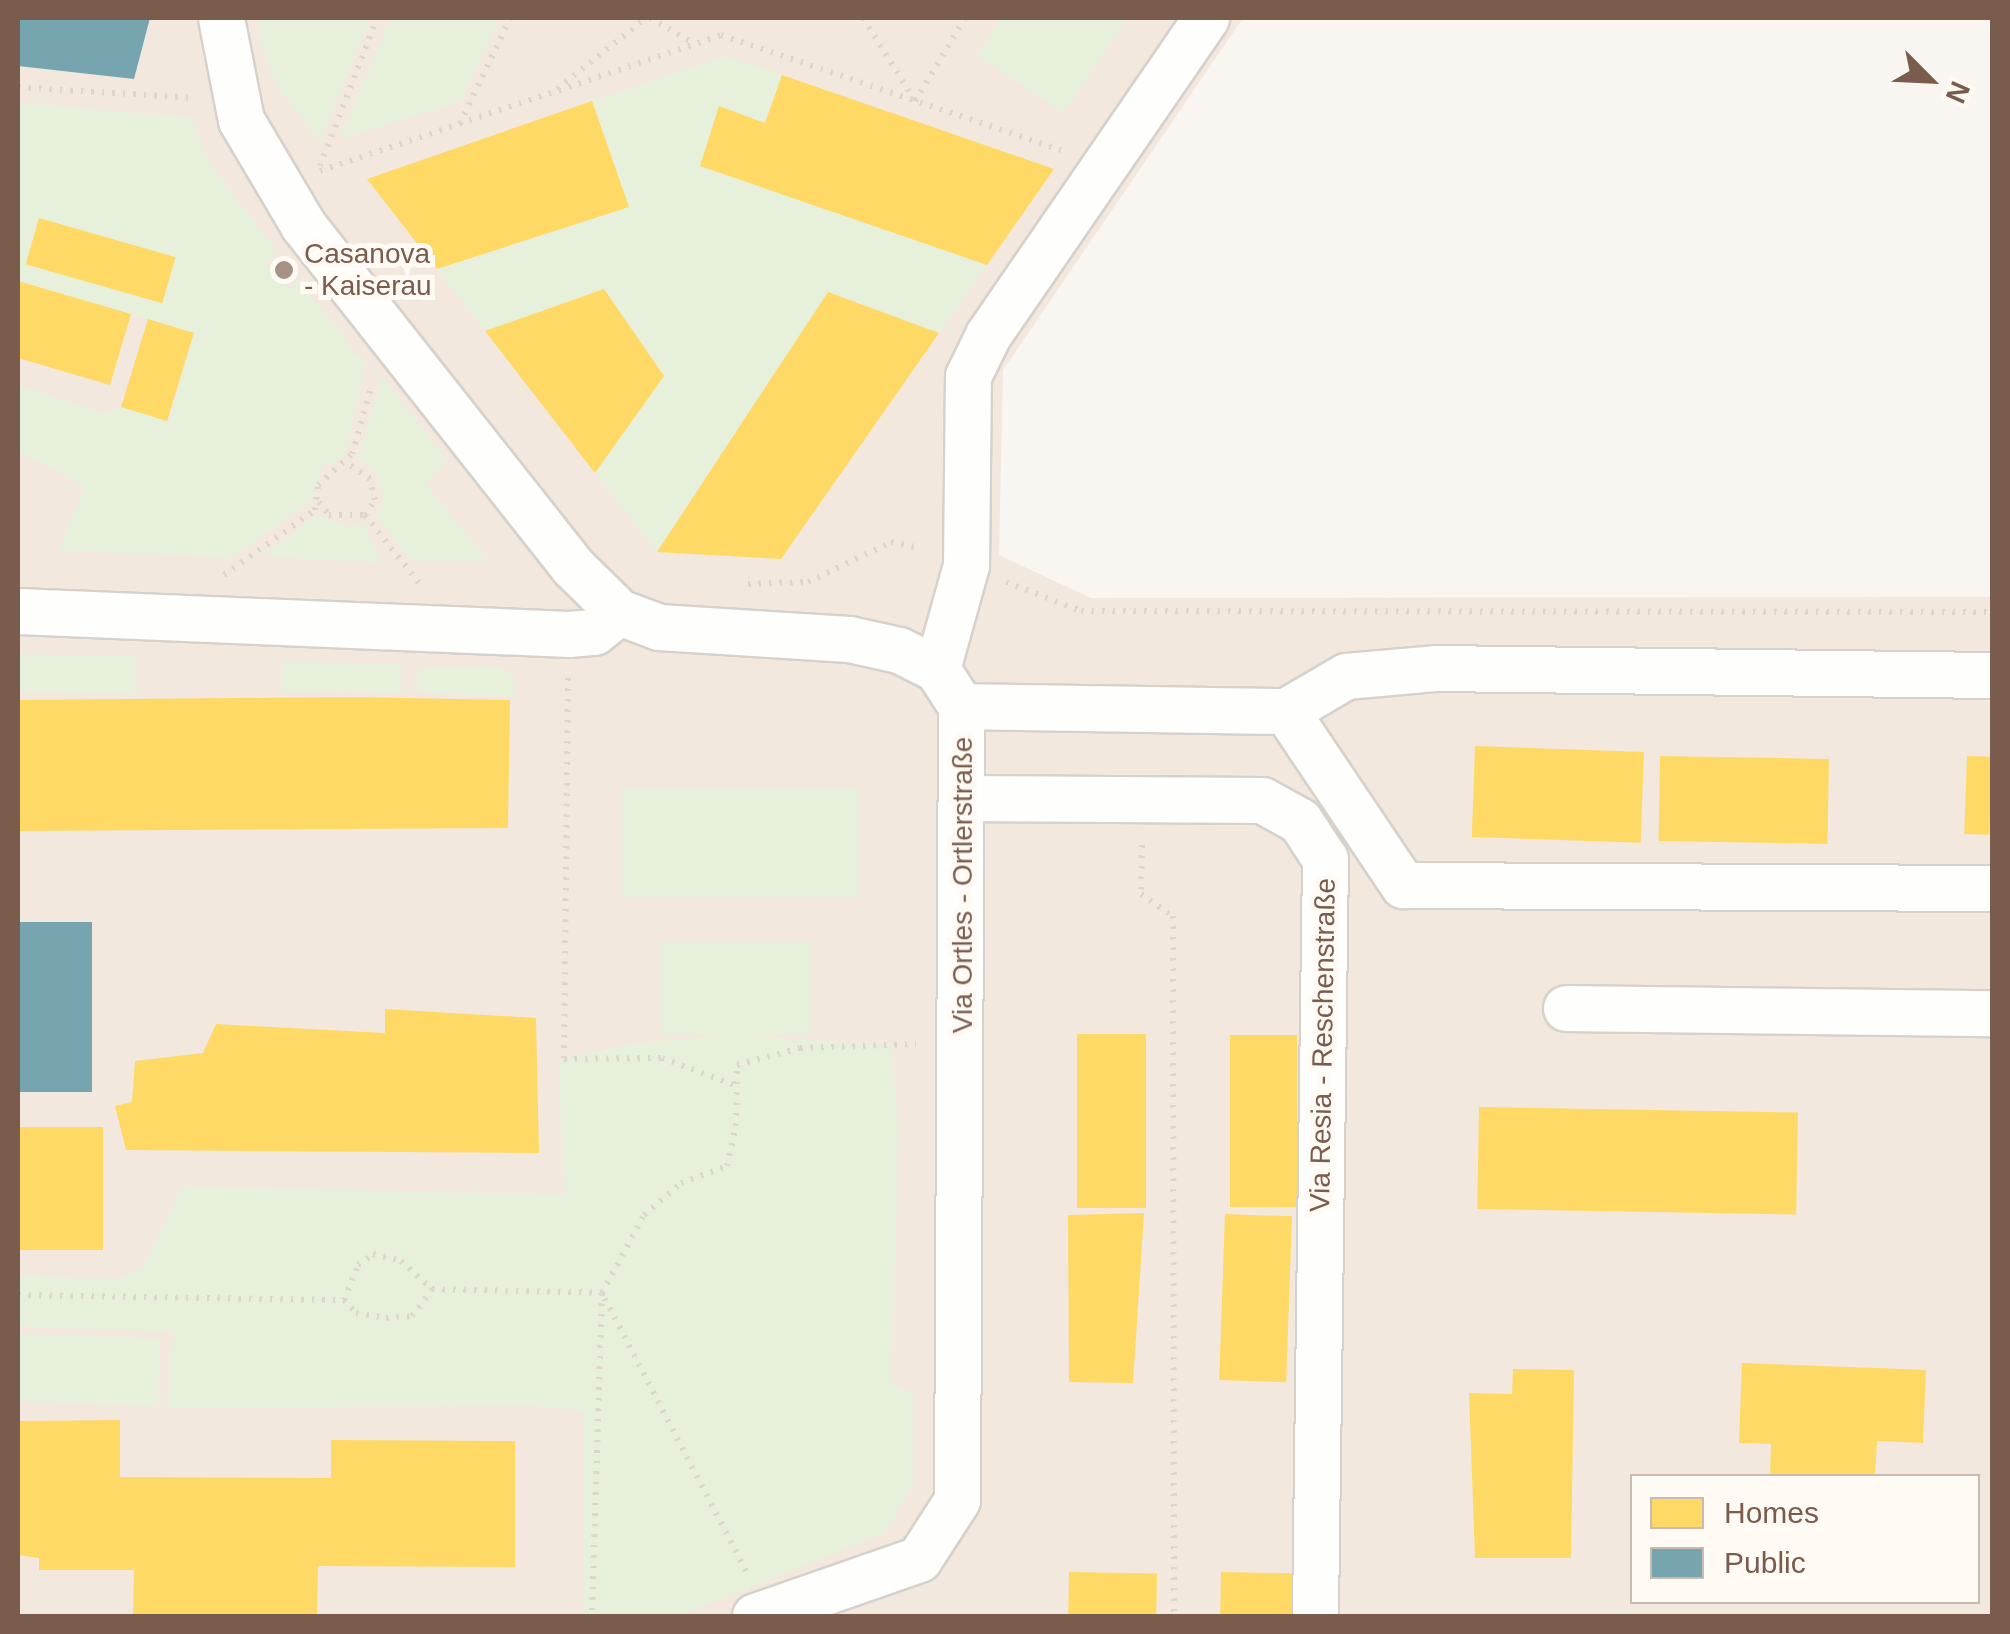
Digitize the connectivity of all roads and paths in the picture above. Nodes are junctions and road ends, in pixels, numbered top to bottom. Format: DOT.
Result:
graph roads {
  1 [pos="220,18"];
  2 [pos="377,18"];
  3 [pos="510,18"];
  4 [pos="648,18"];
  5 [pos="863,18"];
  6 [pos="965,18"];
  7 [pos="1206,18"];
  8 [pos="694,44"];
  9 [pos="18,86"];
  10 [pos="552,93"];
  11 [pos="234,100"];
  12 [pos="914,100"];
  13 [pos="460,124"];
  14 [pos="1105,164"];
  15 [pos="318,172"];
  16 [pos="303,225"];
  17 [pos="386,338"];
  18 [pos="346,462"];
  19 [pos="319,502"];
  20 [pos="365,516"];
  21 [pos="966,565"];
  22 [pos="223,576"];
  23 [pos="420,584"];
  24 [pos="736,586"];
  25 [pos="18,611"];
  26 [pos="620,612"];
  27 [pos="1992,612"];
  28 [pos="569,634"];
  29 [pos="937,669"];
  30 [pos="1992,675"];
  31 [pos="961,706"];
  32 [pos="1286,711"];
  33 [pos="1144,794"];
  34 [pos="966,798"];
  35 [pos="1992,888"];
  36 [pos="1566,1008"];
  37 [pos="1992,1012"];
  38 [pos="963,1043"];
  39 [pos="737,1086"];
  40 [pos="432,1288"];
  41 [pos="602,1293"];
  42 [pos="18,1295"];
  43 [pos="344,1300"];
  44 [pos="761,1614"];
  45 [pos="592,1616"];
  46 [pos="1174,1616"];
  47 [pos="1315,1616"];
  1 -- 11 [label="street"];
  2 -- 15 [label="path"];
  3 -- 13 [label="path"];
  4 -- 8 [label="path"];
  4 -- 10 [label="path"];
  5 -- 12 [label="path"];
  6 -- 12 [label="path"];
  7 -- 14 [label="street"];
  8 -- 10 [label="path"];
  8 -- 12 [label="path"];
  9 -- 11 [label="path"];
  10 -- 13 [label="path"];
  11 -- 16 [label="street"];
  12 -- 14 [label="path"];
  13 -- 15 [label="path"];
  14 -- 21 [label="street"];
  15 -- 16 [label="path"];
  16 -- 17 [label="street"];
  17 -- 18 [label="path"];
  17 -- 26 [label="street"];
  18 -- 19 [label="path"];
  18 -- 20 [label="path"];
  19 -- 20 [label="path"];
  19 -- 22 [label="path"];
  20 -- 23 [label="path"];
  21 -- 24 [label="path"];
  21 -- 27 [label="path"];
  21 -- 29 [label="street"];
  25 -- 28 [label="street"];
  26 -- 28 [label="street"];
  26 -- 29 [label="street"];
  28 -- 39 [label="path"];
  29 -- 31 [label="street, Via Ortles - Ortlerstraße"];
  30 -- 32 [label="street"];
  31 -- 32 [label="street"];
  31 -- 34 [label="street, Via Ortles - Ortlerstraße"];
  32 -- 35 [label="street"];
  33 -- 34 [label="street, Via Resia - Reschenstraße"];
  33 -- 46 [label="path"];
  33 -- 47 [label="street, Via Resia - Reschenstraße"];
  34 -- 38 [label="street, Via Ortles - Ortlerstraße"];
  36 -- 37 [label="street"];
  38 -- 39 [label="path"];
  38 -- 44 [label="street, Via Ortles - Ortlerstraße"];
  39 -- 41 [label="path"];
  40 -- 41 [label="path"];
  40 -- 43 [label="path"];
  40 -- 43 [label="path"];
  41 -- 44 [label="path"];
  41 -- 45 [label="path"];
  42 -- 43 [label="path"];
}
